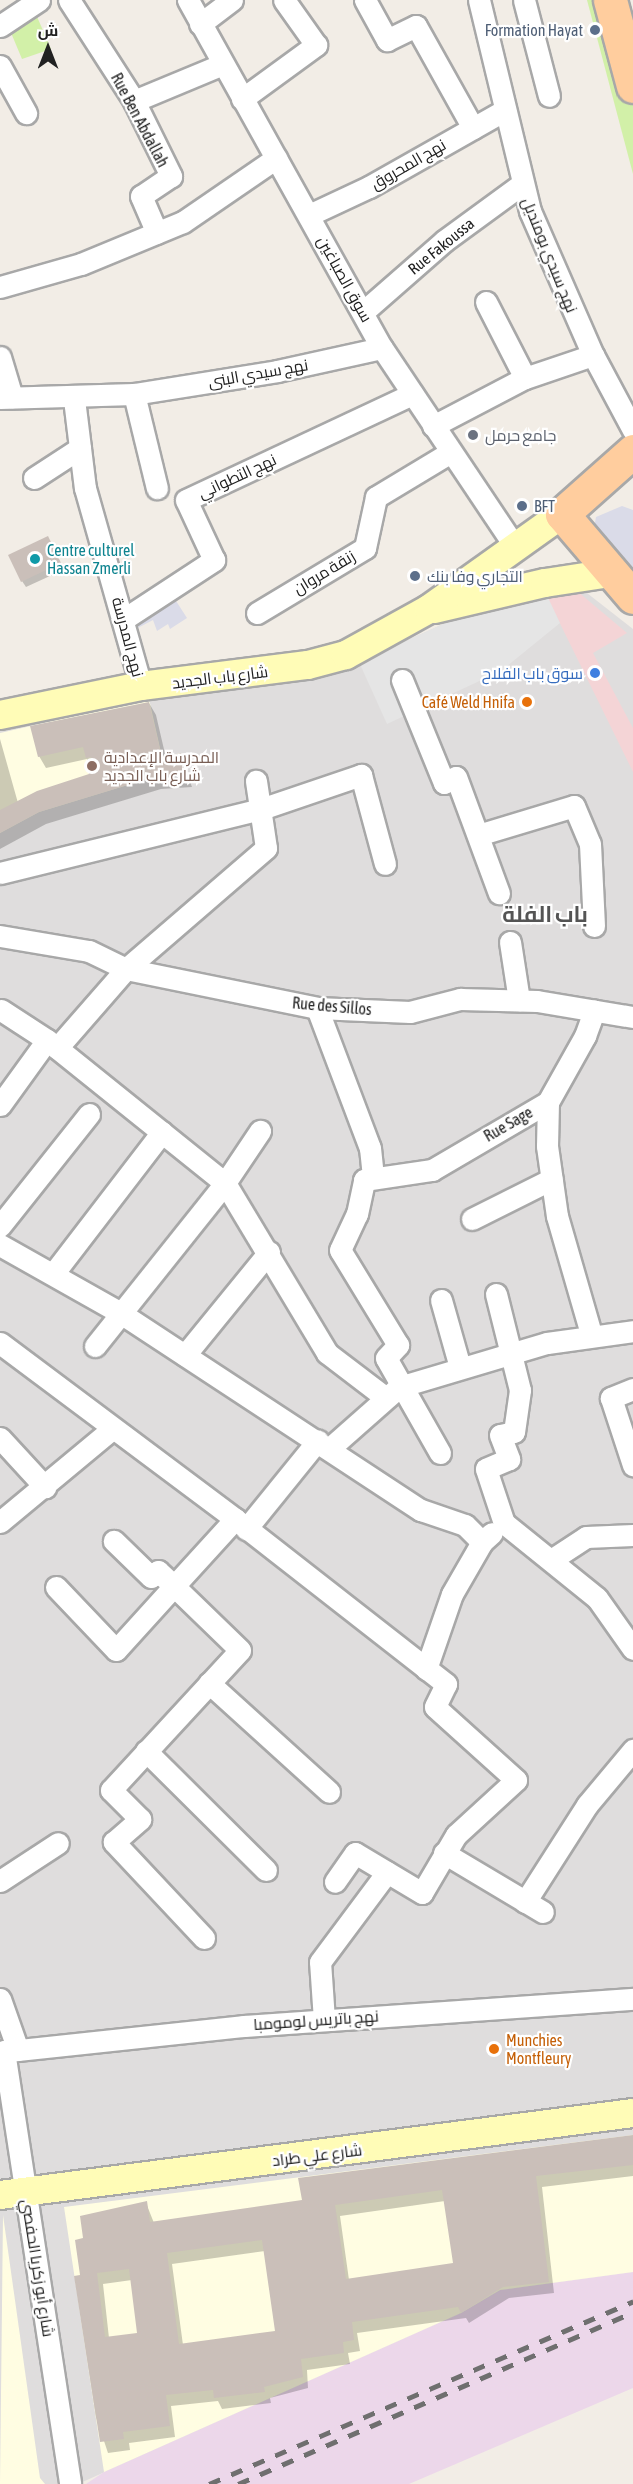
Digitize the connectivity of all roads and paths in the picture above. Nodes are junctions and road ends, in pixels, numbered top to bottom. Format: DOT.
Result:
graph roads {
  1 [pos="39,0"];
  2 [pos="69,0"];
  3 [pos="188,0"];
  4 [pos="232,0"];
  5 [pos="284,0"];
  6 [pos="365,0"];
  7 [pos="479,0"];
  8 [pos="524,0"];
  9 [pos="610,0"];
  10 [pos="200,24"];
  11 [pos="0,26"];
  12 [pos="222,64"];
  13 [pos="0,66"];
  14 [pos="633,86"];
  15 [pos="549,96"];
  16 [pos="242,99"];
  17 [pos="134,101"];
  18 [pos="505,110"];
  19 [pos="26,113"];
  20 [pos="473,128"];
  21 [pos="276,158"];
  22 [pos="522,184"];
  23 [pos="309,215"];
  24 [pos="157,233"];
  25 [pos="0,286"];
  26 [pos="486,302"];
  27 [pos="363,312"];
  28 [pos="382,348"];
  29 [pos="593,355"];
  30 [pos="0,357"];
  31 [pos="525,378"];
  32 [pos="134,394"];
  33 [pos="412,394"];
  34 [pos="6,398"];
  35 [pos="74,399"];
  36 [pos="433,426"];
  37 [pos="633,430"];
  38 [pos="80,448"];
  39 [pos="451,452"];
  40 [pos="629,466"];
  41 [pos="34,478"];
  42 [pos="157,489"];
  43 [pos="562,514"];
  44 [pos="516,548"];
  45 [pos="610,573"];
  46 [pos="633,597"];
  47 [pos="429,609"];
  48 [pos="257,613"];
  49 [pos="124,619"];
  50 [pos="402,680"];
  51 [pos="141,686"];
  52 [pos="0,715"];
  53 [pos="256,781"];
  54 [pos="261,809"];
  55 [pos="478,836"];
  56 [pos="385,864"];
  57 [pos="0,873"];
  58 [pos="499,892"];
  59 [pos="594,926"];
  60 [pos="0,936"];
  61 [pos="510,942"];
  62 [pos="126,969"];
  63 [pos="519,1000"];
  64 [pos="317,1008"];
  65 [pos="2,1010"];
  66 [pos="594,1011"];
  67 [pos="633,1017"];
  68 [pos="52,1044"];
  69 [pos="548,1102"];
  70 [pos="0,1105"];
  71 [pos="89,1114"];
  72 [pos="260,1131"];
  73 [pos="162,1132"];
  74 [pos="373,1177"];
  75 [pos="552,1179"];
  76 [pos="225,1183"];
  77 [pos="472,1219"];
  78 [pos="0,1226"];
  79 [pos="0,1245"];
  80 [pos="269,1252"];
  81 [pos="52,1274"];
  82 [pos="496,1294"];
  83 [pos="441,1300"];
  84 [pos="119,1312"];
  85 [pos="633,1330"];
  86 [pos="591,1334"];
  87 [pos="94,1346"];
  88 [pos="4,1352"];
  89 [pos="509,1353"];
  90 [pos="185,1355"];
  91 [pos="460,1367"];
  92 [pos="633,1389"];
  93 [pos="393,1392"];
  94 [pos="111,1430"];
  95 [pos="0,1438"];
  96 [pos="324,1444"];
  97 [pos="440,1453"];
  98 [pos="633,1465"];
  99 [pos="45,1487"];
  100 [pos="0,1522"];
  101 [pos="504,1523"];
  102 [pos="241,1524"];
  103 [pos="633,1535"];
  104 [pos="114,1541"];
  105 [pos="482,1542"];
  106 [pos="551,1560"];
  107 [pos="56,1587"];
  108 [pos="174,1587"];
  109 [pos="633,1649"];
  110 [pos="426,1669"];
  111 [pos="209,1683"];
  112 [pos="633,1750"];
  113 [pos="146,1751"];
  114 [pos="329,1792"];
  115 [pos="58,1843"];
  116 [pos="444,1853"];
  117 [pos="266,1870"];
  118 [pos="387,1872"];
  119 [pos="0,1881"];
  120 [pos="335,1882"];
  121 [pos="204,1938"];
  122 [pos="0,1999"];
  123 [pos="633,1999"];
  124 [pos="324,2020"];
  125 [pos="7,2051"];
  126 [pos="633,2113"];
  127 [pos="13,2193"];
  128 [pos="70,2484"];
  1 -- 11 [label="street"];
  2 -- 17 [label="street, Rue Ben Abdallah"];
  3 -- 10 [label="street, سوق الصباغين"];
  4 -- 10 [label="street"];
  5 -- 16 [label="street"];
  6 -- 20 [label="street"];
  7 -- 18 [label="street, نهج سيدي بومنديل"];
  8 -- 15 [label="street"];
  9 -- 14 [label="main road"];
  10 -- 12 [label="street, سوق الصباغين"];
  12 -- 16 [label="street, سوق الصباغين"];
  12 -- 17 [label="street"];
  13 -- 19 [label="street"];
  16 -- 21 [label="street, سوق الصباغين"];
  17 -- 24 [label="street, Rue Ben Abdallah"];
  18 -- 20 [label="street, نهج المحروق"];
  18 -- 22 [label="street, نهج سيدي بومنديل"];
  20 -- 23 [label="street, نهج المحروق"];
  21 -- 23 [label="street, سوق الصباغين"];
  21 -- 24 [label="street"];
  22 -- 27 [label="street, Rue Fakoussa"];
  22 -- 29 [label="street, نهج سيدي بومنديل"];
  23 -- 27 [label="street, سوق الصباغين"];
  24 -- 25 [label="street"];
  26 -- 31 [label="street"];
  27 -- 28 [label="street, سوق الصباغين"];
  28 -- 32 [label="street, نهج سيدي البنى"];
  28 -- 33 [label="street, سوق الصباغين"];
  29 -- 31 [label="street"];
  29 -- 37 [label="street, نهج سيدي بومنديل"];
  30 -- 34 [label="street"];
  31 -- 36 [label="street"];
  32 -- 35 [label="street, نهج سيدي البنى"];
  32 -- 42 [label="street"];
  33 -- 36 [label="street, سوق الصباغين"];
  33 -- 49 [label="street, نهج التطواني"];
  34 -- 35 [label="street, نهج سيدي البنى"];
  35 -- 38 [label="street, نهج المدرسة"];
  36 -- 39 [label="street, سوق الصباغين"];
  38 -- 41 [label="street"];
  38 -- 49 [label="street, نهج المدرسة"];
  39 -- 44 [label="street, سوق الصباغين"];
  39 -- 48 [label="street, زنقة مروان"];
  40 -- 43 [label="main road"];
  43 -- 44 [label="main road, شارع باب الجديد"];
  43 -- 45 [label="main road"];
  44 -- 47 [label="main road, شارع باب الجديد"];
  45 -- 46 [label="main road"];
  45 -- 47 [label="main road, شارع باب الجديد"];
  47 -- 51 [label="main road, شارع باب الجديد"];
  49 -- 51 [label="street, نهج المدرسة"];
  50 -- 55 [label="street"];
  51 -- 52 [label="main road, شارع باب الجديد"];
  53 -- 54 [label="street"];
  54 -- 56 [label="street"];
  54 -- 57 [label="street"];
  54 -- 62 [label="street"];
  55 -- 58 [label="street"];
  55 -- 59 [label="street"];
  60 -- 62 [label="street, Rue des Sillos"];
  61 -- 63 [label="street"];
  62 -- 64 [label="street, Rue des Sillos"];
  62 -- 68 [label="street"];
  63 -- 64 [label="street, Rue des Sillos"];
  63 -- 66 [label="street, Rue des Sillos"];
  64 -- 74 [label="street"];
  65 -- 68 [label="street"];
  66 -- 67 [label="street, Rue des Sillos"];
  66 -- 69 [label="street, Rue Sage"];
  68 -- 70 [label="street"];
  68 -- 73 [label="street"];
  69 -- 74 [label="street, Rue Sage"];
  69 -- 75 [label="street"];
  71 -- 78 [label="street"];
  72 -- 76 [label="street"];
  73 -- 76 [label="street"];
  73 -- 81 [label="street"];
  74 -- 93 [label="street"];
  75 -- 77 [label="street"];
  75 -- 86 [label="street"];
  76 -- 80 [label="street"];
  76 -- 84 [label="street"];
  79 -- 81 [label="street"];
  80 -- 90 [label="street"];
  80 -- 93 [label="street"];
  81 -- 84 [label="street"];
  82 -- 89 [label="street"];
  83 -- 91 [label="street"];
  84 -- 87 [label="street"];
  84 -- 90 [label="street"];
  85 -- 86 [label="street"];
  86 -- 89 [label="street"];
  88 -- 94 [label="street"];
  89 -- 91 [label="street"];
  89 -- 101 [label="street"];
  90 -- 96 [label="street"];
  91 -- 93 [label="street"];
  92 -- 98 [label="street"];
  93 -- 96 [label="street"];
  93 -- 97 [label="street"];
  94 -- 99 [label="street"];
  94 -- 102 [label="street"];
  95 -- 99 [label="street"];
  96 -- 102 [label="street"];
  96 -- 105 [label="street"];
  99 -- 100 [label="street"];
  101 -- 105 [label="street"];
  101 -- 106 [label="street"];
  102 -- 108 [label="street"];
  102 -- 110 [label="street"];
  103 -- 106 [label="street"];
  104 -- 108 [label="street"];
  105 -- 110 [label="street"];
  106 -- 109 [label="street"];
  107 -- 108 [label="street"];
  108 -- 111 [label="street"];
  110 -- 116 [label="street"];
  111 -- 113 [label="street"];
  111 -- 114 [label="street"];
  112 -- 116 [label="street"];
  113 -- 117 [label="street"];
  113 -- 121 [label="street"];
  115 -- 119 [label="street"];
  116 -- 118 [label="street"];
  118 -- 120 [label="street"];
  118 -- 124 [label="street"];
  122 -- 125 [label="street, شارع أبو زكريا الحفصي"];
  123 -- 124 [label="street, نهج باتريس لومومبا"];
  124 -- 125 [label="street, نهج باتريس لومومبا"];
  125 -- 127 [label="street, شارع أبو زكريا الحفصي"];
  126 -- 127 [label="main road, شارع علي طراد"];
  127 -- 128 [label="street, شارع أبو زكريا الحفصي"];
}
